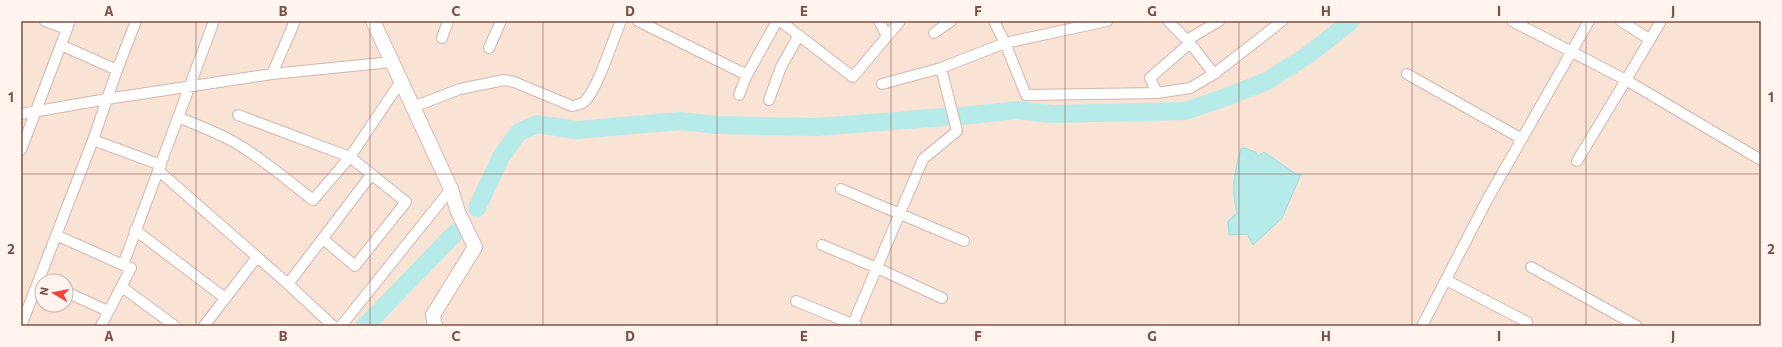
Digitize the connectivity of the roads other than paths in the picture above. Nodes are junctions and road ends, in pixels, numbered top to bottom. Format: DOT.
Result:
graph roads {
  1 [pos="45,21"];
  2 [pos="136,21"];
  3 [pos="214,21"];
  4 [pos="295,21"];
  5 [pos="373,21"];
  6 [pos="448,21"];
  7 [pos="501,21"];
  8 [pos="621,21"];
  9 [pos="638,21"];
  10 [pos="778,21"];
  11 [pos="879,21"];
  12 [pos="900,21"];
  13 [pos="950,21"];
  14 [pos="994,21"];
  15 [pos="1107,21"];
  16 [pos="1220,21"];
  17 [pos="1282,21"];
  18 [pos="1512,21"];
  19 [pos="1589,21"];
  20 [pos="1621,21"];
  21 [pos="1661,21"];
  22 [pos="1171,22"];
  23 [pos="68,25"];
  24 [pos="934,33"];
  25 [pos="799,35"];
  26 [pos="887,36"];
  27 [pos="442,38"];
  28 [pos="1649,39"];
  29 [pos="1188,42"];
  30 [pos="1005,43"];
  31 [pos="61,45"];
  32 [pos="489,48"];
  33 [pos="1572,53"];
  34 [pos="392,62"];
  35 [pos="940,68"];
  36 [pos="117,70"];
  37 [pos="272,74"];
  38 [pos="1214,74"];
  39 [pos="1407,74"];
  40 [pos="747,75"];
  41 [pos="1626,80"];
  42 [pos="401,81"];
  43 [pos="882,84"];
  44 [pos="188,87"];
  45 [pos="1157,93"];
  46 [pos="739,95"];
  47 [pos="107,99"];
  48 [pos="769,100"];
  49 [pos="414,107"];
  50 [pos="36,110"];
  51 [pos="21,114"];
  52 [pos="238,115"];
  53 [pos="178,117"];
  54 [pos="1522,139"];
  55 [pos="92,140"];
  56 [pos="21,150"];
  57 [pos="350,157"];
  58 [pos="1761,160"];
  59 [pos="1577,161"];
  60 [pos="160,168"];
  61 [pos="371,175"];
  62 [pos="451,189"];
  63 [pos="841,189"];
  64 [pos="900,214"];
  65 [pos="135,230"];
  66 [pos="56,235"];
  67 [pos="323,238"];
  68 [pos="964,240"];
  69 [pos="822,245"];
  70 [pos="257,257"];
  71 [pos="123,265"];
  72 [pos="1531,267"];
  73 [pos="876,268"];
  74 [pos="43,273"];
  75 [pos="1446,280"];
  76 [pos="288,284"];
  77 [pos="122,287"];
  78 [pos="74,296"];
  79 [pos="34,297"];
  80 [pos="225,298"];
  81 [pos="942,298"];
  82 [pos="796,301"];
  83 [pos="108,311"];
  84 [pos="1527,322"];
  85 [pos="854,325"];
  86 [pos="22,326"];
  87 [pos="101,326"];
  88 [pos="175,326"];
  89 [pos="204,326"];
  90 [pos="333,326"];
  91 [pos="341,326"];
  92 [pos="435,326"];
  93 [pos="1422,326"];
  94 [pos="1637,326"];
  1 -- 23 [label="street"];
  2 -- 36 [label="street"];
  3 -- 44 [label="street"];
  4 -- 37 [label="street"];
  5 -- 34 [label="main road"];
  6 -- 27 [label="street"];
  7 -- 32 [label="street"];
  8 -- 49 [label="street"];
  9 -- 40 [label="street"];
  10 -- 25 [label="street"];
  10 -- 40 [label="street"];
  11 -- 26 [label="street"];
  12 -- 26 [label="street"];
  13 -- 24 [label="street"];
  14 -- 30 [label="street"];
  15 -- 30 [label="street"];
  16 -- 29 [label="street"];
  17 -- 38 [label="street"];
  18 -- 33 [label="street"];
  19 -- 33 [label="street"];
  20 -- 28 [label="street"];
  21 -- 28 [label="street"];
  22 -- 29 [label="street"];
  23 -- 31 [label="street"];
  25 -- 26 [label="street"];
  25 -- 48 [label="street"];
  28 -- 41 [label="street"];
  29 -- 38 [label="street"];
  29 -- 45 [label="street"];
  30 -- 35 [label="street"];
  30 -- 45 [label="street"];
  31 -- 36 [label="street"];
  31 -- 50 [label="street"];
  33 -- 41 [label="street"];
  33 -- 54 [label="street"];
  34 -- 37 [label="street"];
  34 -- 42 [label="main road"];
  35 -- 43 [label="street"];
  35 -- 64 [label="street"];
  36 -- 47 [label="street"];
  37 -- 44 [label="street"];
  38 -- 45 [label="street"];
  39 -- 54 [label="street"];
  40 -- 46 [label="street"];
  41 -- 58 [label="street"];
  41 -- 59 [label="street"];
  42 -- 49 [label="main road"];
  42 -- 57 [label="street"];
  44 -- 47 [label="street"];
  44 -- 53 [label="street"];
  47 -- 50 [label="street"];
  47 -- 55 [label="street"];
  49 -- 62 [label="main road"];
  50 -- 51 [label="street"];
  50 -- 56 [label="street"];
  52 -- 57 [label="street"];
  53 -- 57 [label="street"];
  53 -- 60 [label="street"];
  54 -- 75 [label="street"];
  55 -- 60 [label="street"];
  55 -- 66 [label="street"];
  57 -- 61 [label="street"];
  60 -- 65 [label="street"];
  60 -- 70 [label="street"];
  61 -- 67 [label="street"];
  61 -- 67 [label="street"];
  62 -- 91 [label="street"];
  62 -- 92 [label="main road"];
  63 -- 64 [label="street"];
  64 -- 68 [label="street"];
  64 -- 73 [label="street"];
  65 -- 71 [label="street"];
  65 -- 80 [label="street"];
  66 -- 71 [label="street"];
  66 -- 74 [label="street"];
  67 -- 76 [label="street"];
  69 -- 73 [label="street"];
  70 -- 76 [label="street"];
  70 -- 80 [label="street"];
  71 -- 77 [label="street"];
  72 -- 94 [label="street"];
  73 -- 81 [label="street"];
  73 -- 85 [label="street"];
  75 -- 84 [label="street"];
  75 -- 93 [label="street"];
  76 -- 90 [label="street"];
  77 -- 83 [label="street"];
  77 -- 88 [label="street"];
  78 -- 83 [label="street"];
  79 -- 86 [label="street"];
  80 -- 89 [label="street"];
  82 -- 85 [label="street"];
  83 -- 87 [label="street"];
}
